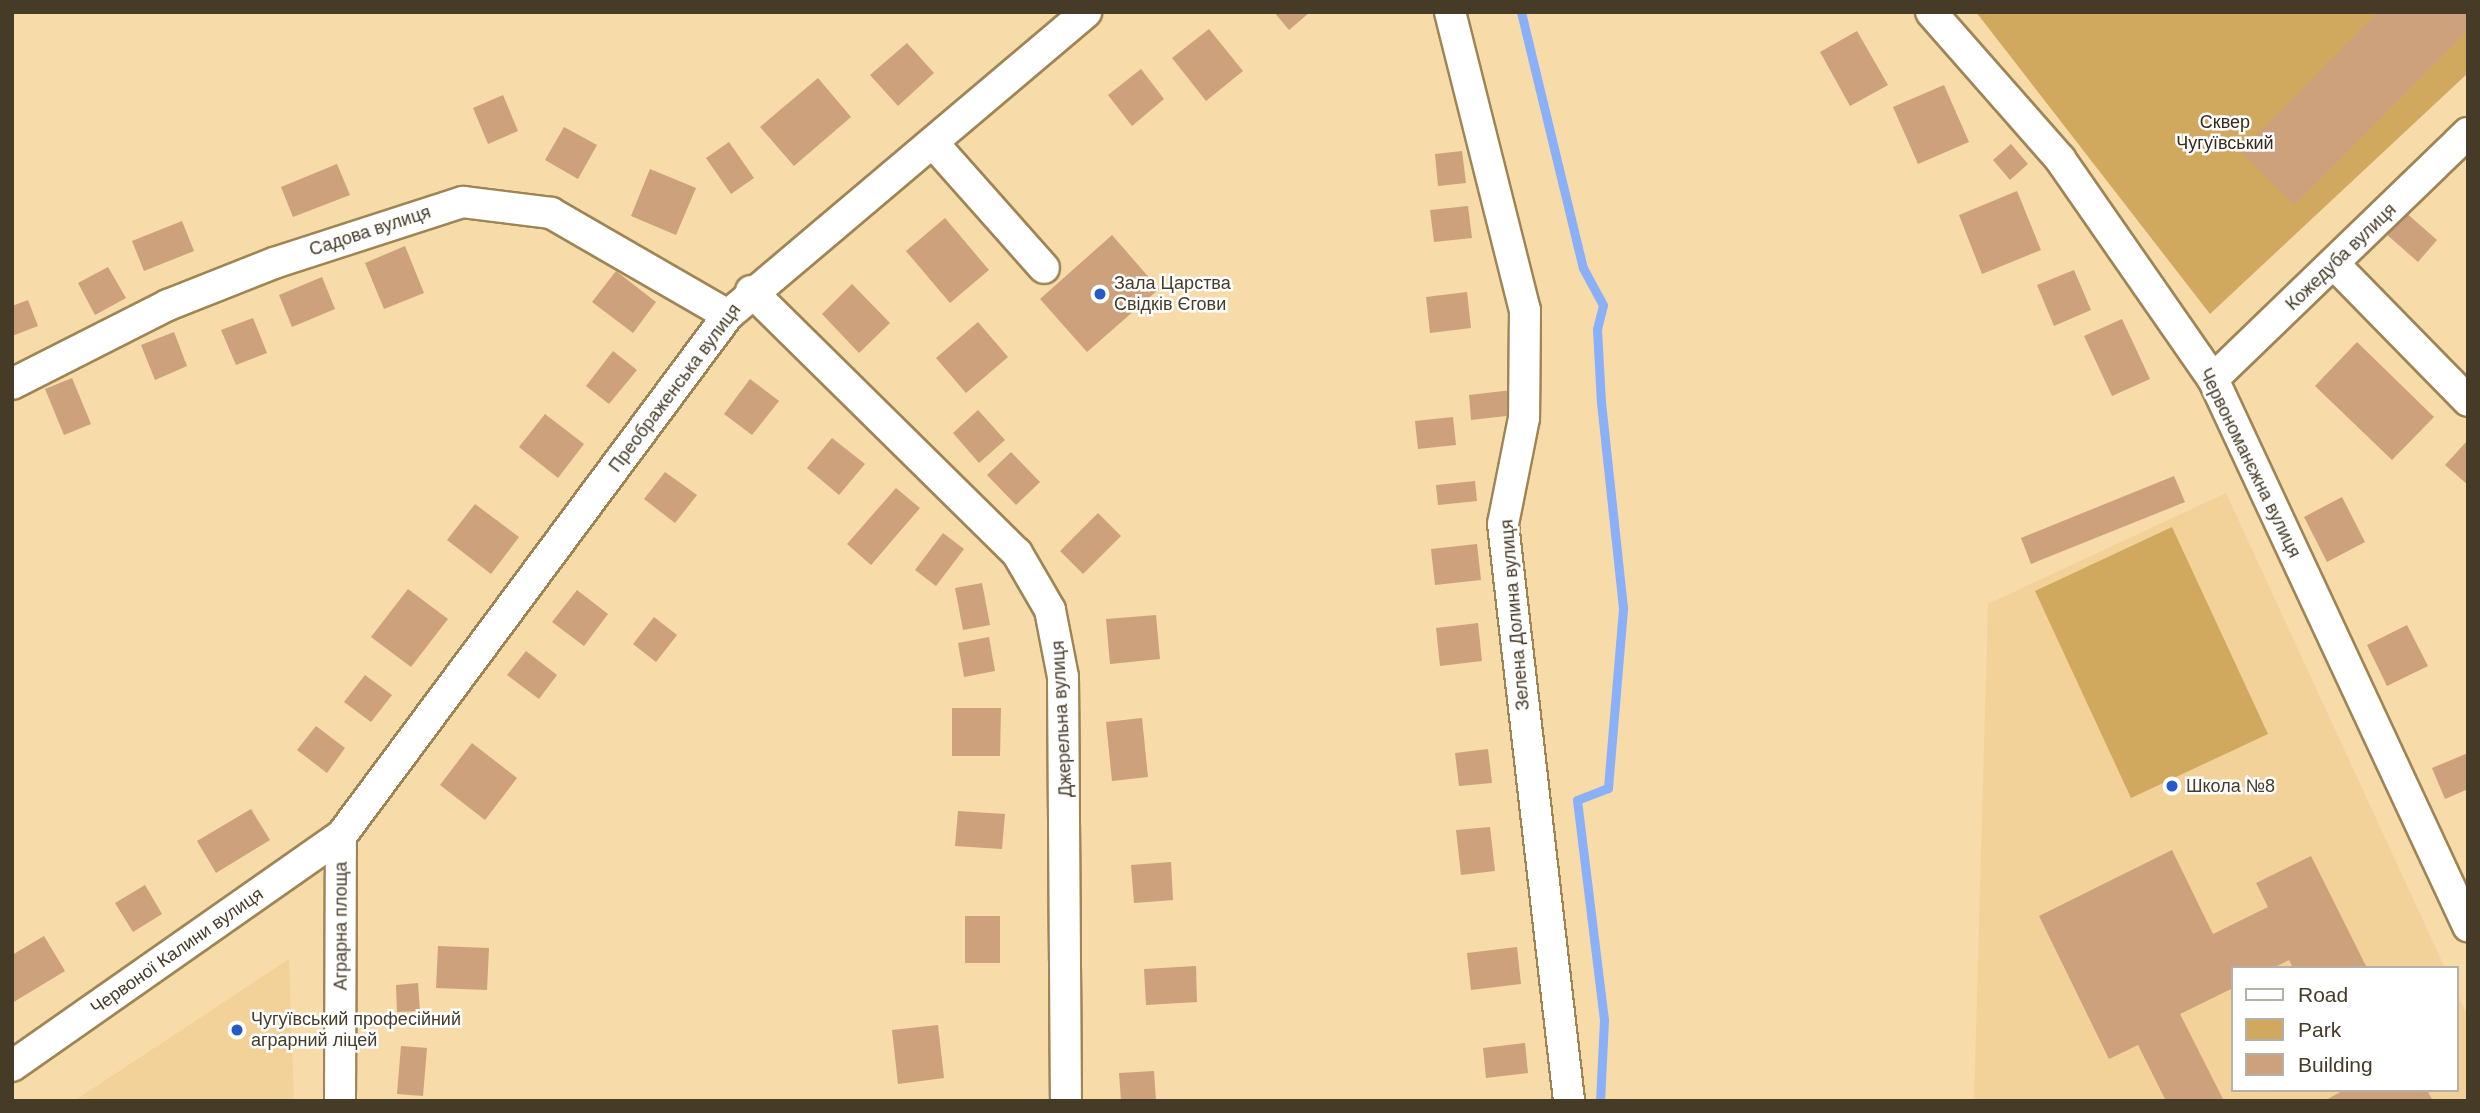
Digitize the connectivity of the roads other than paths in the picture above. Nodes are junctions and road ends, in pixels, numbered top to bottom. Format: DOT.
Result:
graph roads {
  1 [pos="1086,12"];
  2 [pos="1450,12"];
  3 [pos="1931,12"];
  4 [pos="2468,133"];
  5 [pos="933,143"];
  6 [pos="2335,265"];
  7 [pos="1044,268"];
  8 [pos="751,291"];
  9 [pos="728,315"];
  10 [pos="2213,379"];
  11 [pos="12,384"];
  12 [pos="2468,401"];
  13 [pos="341,836"];
  14 [pos="2468,926"];
  15 [pos="12,1066"];
  16 [pos="340,1101"];
  17 [pos="1066,1101"];
  18 [pos="1569,1101"];
  1 -- 5 [label="street, Преображенська вулиця"];
  2 -- 18 [label="street, Зелена Долина вулиця"];
  3 -- 10 [label="street, Червономанєжна вулиця"];
  4 -- 6 [label="street, Кожедуба вулиця"];
  5 -- 7 [label="street"];
  5 -- 8 [label="street, Преображенська вулиця"];
  6 -- 10 [label="street, Кожедуба вулиця"];
  6 -- 12 [label="street"];
  8 -- 9 [label="street, Преображенська вулиця"];
  8 -- 17 [label="street, Джерельна вулиця"];
  9 -- 11 [label="street, Садова вулиця"];
  9 -- 13 [label="street, Преображенська вулиця"];
  10 -- 14 [label="street, Червономанєжна вулиця"];
  13 -- 15 [label="street, Червоної Калини вулиця"];
  13 -- 16 [label="street, Аграрна площа"];
}
